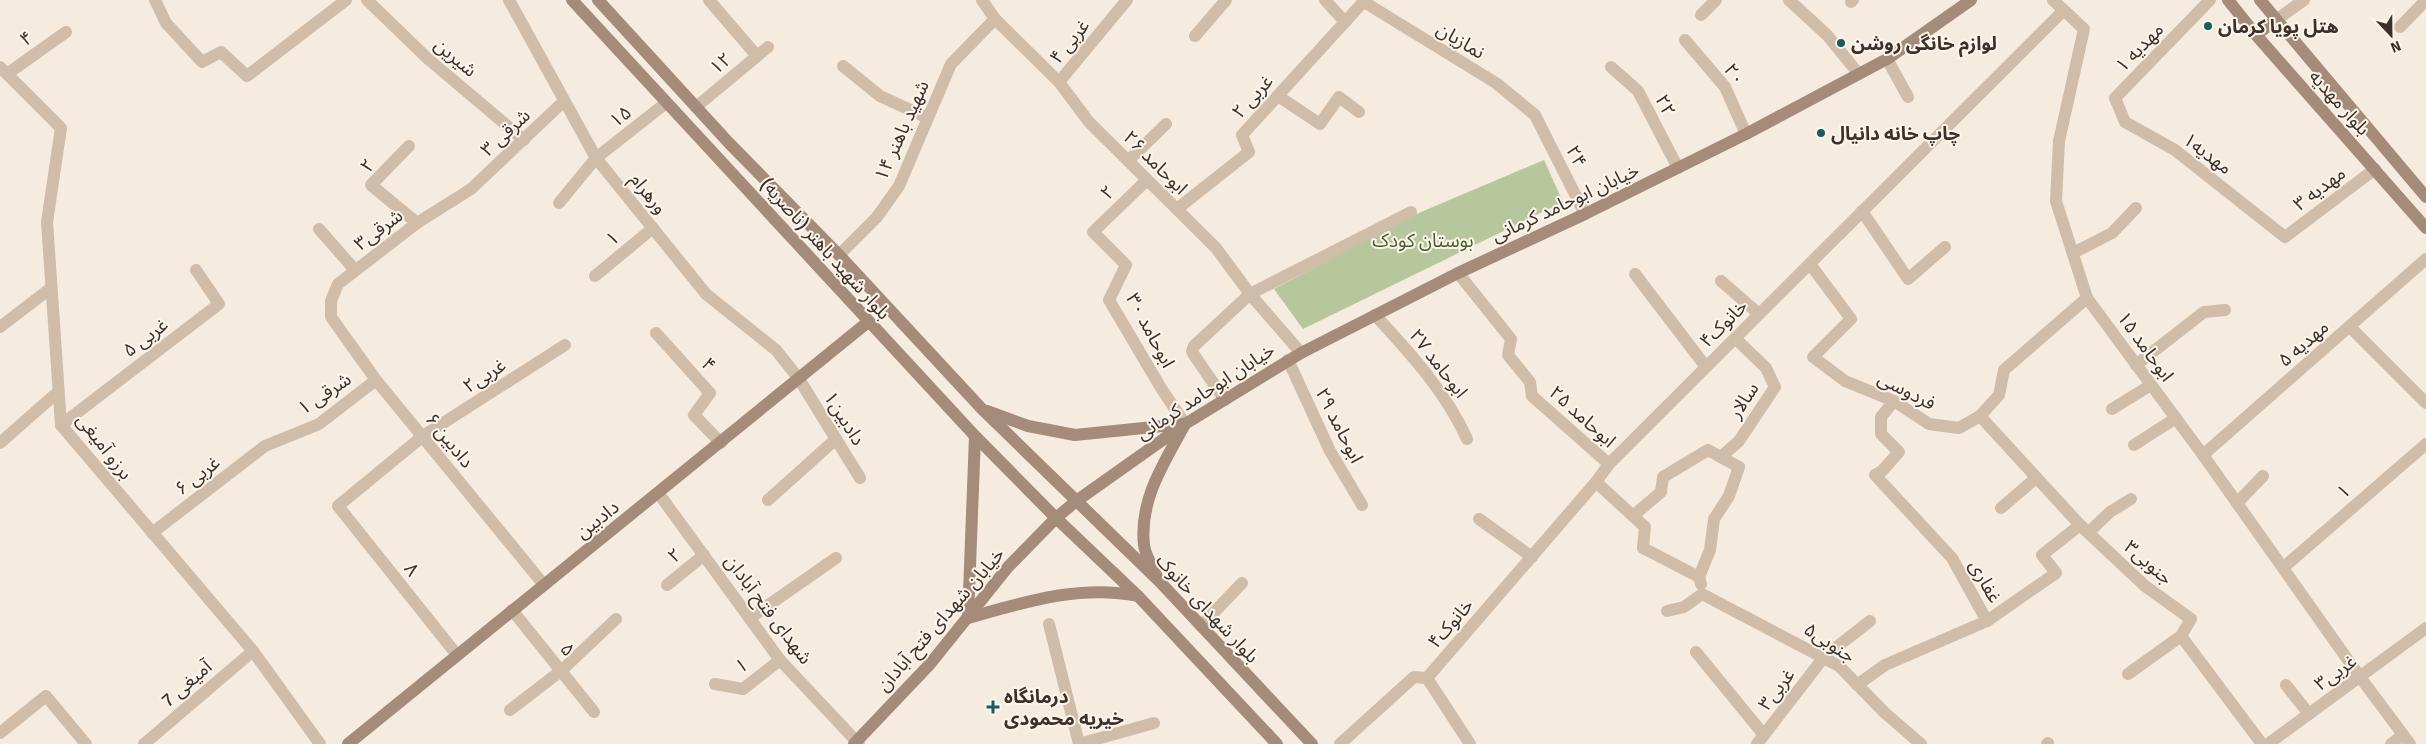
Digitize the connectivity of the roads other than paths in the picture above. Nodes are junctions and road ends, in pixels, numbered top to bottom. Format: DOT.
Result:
graph roads {
  1 [pos="156,0"];
  2 [pos="346,0"];
  3 [pos="367,0"];
  4 [pos="510,0"];
  5 [pos="572,0"];
  6 [pos="709,0"];
  7 [pos="982,0"];
  8 [pos="1127,0"];
  9 [pos="1226,0"];
  10 [pos="1325,0"];
  11 [pos="1716,0"];
  12 [pos="1789,0"];
  13 [pos="1971,0"];
  14 [pos="2053,0"];
  15 [pos="2210,0"];
  16 [pos="2228,0"];
  17 [pos="2260,0"];
  18 [pos="2304,0"];
  19 [pos="2426,0"];
  20 [pos="602,1"];
  21 [pos="1365,1"];
  22 [pos="2063,11"];
  23 [pos="1701,15"];
  24 [pos="995,19"];
  25 [pos="2276,20"];
  26 [pos="1345,22"];
  27 [pos="2400,27"];
  28 [pos="66,32"];
  29 [pos="2256,35"];
  30 [pos="1195,36"];
  31 [pos="1685,40"];
  32 [pos="768,47"];
  33 [pos="757,56"];
  34 [pos="1887,59"];
  35 [pos="843,66"];
  36 [pos="1611,67"];
  37 [pos="3,70"];
  38 [pos="1858,73"];
  39 [pos="1060,82"];
  40 [pos="1278,96"];
  41 [pos="1908,97"];
  42 [pos="2115,98"];
  43 [pos="563,102"];
  44 [pos="666,103"];
  45 [pos="696,107"];
  46 [pos="1359,112"];
  47 [pos="1535,114"];
  48 [pos="928,118"];
  49 [pos="1166,124"];
  50 [pos="1746,134"];
  51 [pos="524,140"];
  52 [pos="409,146"];
  53 [pos="596,158"];
  54 [pos="1128,161"];
  55 [pos="1678,168"];
  56 [pos="2375,169"];
  57 [pos="1147,180"];
  58 [pos="471,188"];
  59 [pos="2426,197"];
  60 [pos="559,203"];
  61 [pos="2136,208"];
  62 [pos="1177,209"];
  63 [pos="1862,211"];
  64 [pos="1411,212"];
  65 [pos="1585,214"];
  66 [pos="417,223"];
  67 [pos="653,228"];
  68 [pos="2426,228"];
  69 [pos="319,229"];
  70 [pos="1093,232"];
  71 [pos="2285,237"];
  72 [pos="1945,247"];
  73 [pos="2073,253"];
  74 [pos="839,255"];
  75 [pos="2426,260"];
  76 [pos="1810,264"];
  77 [pos="196,270"];
  78 [pos="356,270"];
  79 [pos="1458,273"];
  80 [pos="1635,274"];
  81 [pos="595,276"];
  82 [pos="1720,282"];
  83 [pos="51,288"];
  84 [pos="1250,294"];
  85 [pos="2087,298"];
  86 [pos="2225,310"];
  87 [pos="1759,314"];
  88 [pos="1376,315"];
  89 [pos="331,317"];
  90 [pos="868,322"];
  91 [pos="0,326"];
  92 [pos="2350,327"];
  93 [pos="656,333"];
  94 [pos="1735,338"];
  95 [pos="564,345"];
  96 [pos="1301,353"];
  97 [pos="1288,360"];
  98 [pos="2136,365"];
  99 [pos="1706,367"];
  100 [pos="799,379"];
  101 [pos="376,380"];
  102 [pos="2152,386"];
  103 [pos="58,392"];
  104 [pos="1225,400"];
  105 [pos="1894,401"];
  106 [pos="2426,403"];
  107 [pos="2112,409"];
  108 [pos="982,410"];
  109 [pos="1980,416"];
  110 [pos="2176,418"];
  111 [pos="1185,424"];
  112 [pos="61,425"];
  113 [pos="423,436"];
  114 [pos="975,436"];
  115 [pos="836,439"];
  116 [pos="1467,439"];
  117 [pos="0,443"];
  118 [pos="721,443"];
  119 [pos="2426,444"];
  120 [pos="2134,445"];
  121 [pos="265,446"];
  122 [pos="2203,455"];
  123 [pos="1721,457"];
  124 [pos="1608,464"];
  125 [pos="2263,476"];
  126 [pos="860,478"];
  127 [pos="2036,478"];
  128 [pos="1596,482"];
  129 [pos="659,494"];
  130 [pos="2131,498"];
  131 [pos="768,500"];
  132 [pos="1075,502"];
  133 [pos="2237,502"];
  134 [pos="1362,505"];
  135 [pos="338,506"];
  136 [pos="2001,508"];
  137 [pos="1633,516"];
  138 [pos="1056,518"];
  139 [pos="1478,519"];
  140 [pos="2085,529"];
  141 [pos="152,533"];
  142 [pos="704,555"];
  143 [pos="1532,557"];
  144 [pos="836,558"];
  145 [pos="2284,567"];
  146 [pos="1700,577"];
  147 [pos="1160,582"];
  148 [pos="1242,583"];
  149 [pos="667,584"];
  150 [pos="544,585"];
  151 [pos="1702,594"];
  152 [pos="1138,596"];
  153 [pos="512,610"];
  154 [pos="1667,611"];
  155 [pos="616,618"];
  156 [pos="750,618"];
  157 [pos="968,618"];
  158 [pos="1870,621"];
  159 [pos="1987,621"];
  160 [pos="1049,624"];
  161 [pos="1200,626"];
  162 [pos="2425,630"];
  163 [pos="2181,636"];
  164 [pos="253,651"];
  165 [pos="1696,652"];
  166 [pos="457,655"];
  167 [pos="1824,657"];
  168 [pos="780,660"];
  169 [pos="562,670"];
  170 [pos="2128,674"];
  171 [pos="2360,677"];
  172 [pos="1428,678"];
  173 [pos="715,684"];
  174 [pos="1857,685"];
  175 [pos="2286,685"];
  176 [pos="510,710"];
  177 [pos="594,712"];
  178 [pos="2309,714"];
  179 [pos="1154,723"];
  180 [pos="0,732"];
  181 [pos="1761,740"];
  182 [pos="2407,740"];
  183 [pos="357,741"];
  184 [pos="857,743"];
  185 [pos="86,744"];
  186 [pos="144,744"];
  187 [pos="320,744"];
  188 [pos="1079,744"];
  189 [pos="1276,744"];
  190 [pos="1312,744"];
  191 [pos="1340,744"];
  192 [pos="1470,744"];
  193 [pos="1921,744"];
  194 [pos="2262,744"];
  195 [pos="2268,744"];
  196 [pos="2391,744"];
  1 -- 2 [label="street"];
  3 -- 51 [label="street, شیرین"];
  4 -- 43 [label="street, ورهرام"];
  5 -- 44 [label="main road, بلوار شهید باهنر (ناصریه)"];
  6 -- 33 [label="street"];
  7 -- 24 [label="street, ابوحامد ۲۶"];
  8 -- 39 [label="street, ۴ غربی"];
  9 -- 30 [label="street"];
  10 -- 26 [label="street"];
  11 -- 23 [label="street"];
  12 -- 38 [label="street"];
  13 -- 34 [label="main road, خیابان ابوحامد کرمانی"];
  14 -- 22 [label="street, ابوحامد ۱۵"];
  15 -- 42 [label="street, مهدیه ۱"];
  16 -- 29 [label="main road, بلوار مهدیه"];
  17 -- 25 [label="main road, بلوار مهدیه"];
  18 -- 25 [label="street"];
  19 -- 27 [label="street"];
  20 -- 45 [label="main road, بلوار شهید باهنر (ناصریه)"];
  21 -- 26 [label="street, ۲ غربی"];
  21 -- 47 [label="street, نمازیان"];
  22 -- 63 [label="street, خانوک۴"];
  22 -- 73 [label="street, ابوحامد ۱۵"];
  24 -- 39 [label="street, ابوحامد ۲۶"];
  24 -- 48 [label="street, شهید باهنر ۱۴"];
  25 -- 29 [label="main road"];
  25 -- 59 [label="main road, بلوار مهدیه"];
  26 -- 40 [label="street, ۲ غربی"];
  28 -- 37 [label="street, ۴"];
  29 -- 56 [label="main road, بلوار مهدیه"];
  31 -- 50 [label="street, ۲۰"];
  32 -- 33 [label="street, ۱۲"];
  33 -- 45 [label="street, ۱۲"];
  34 -- 38 [label="main road, خیابان ابوحامد کرمانی"];
  34 -- 41 [label="street"];
  35 -- 48 [label="street"];
  36 -- 55 [label="street, ۲۲"];
  37 -- 83 [label="street, برزو آمیغی"];
  38 -- 50 [label="main road, خیابان ابوحامد کرمانی"];
  39 -- 54 [label="street, ابوحامد ۲۶"];
  40 -- 46 [label="street"];
  40 -- 62 [label="street, ۲ غربی"];
  42 -- 71 [label="street, مهدیه۱"];
  43 -- 51 [label="street, ۳ شرقی"];
  43 -- 53 [label="street, ورهرام"];
  44 -- 53 [label="street, ۱۵"];
  44 -- 90 [label="main road, بلوار شهید باهنر (ناصریه)"];
  45 -- 74 [label="main road, بلوار شهید باهنر (ناصریه)"];
  47 -- 65 [label="street, ۲۴"];
  48 -- 74 [label="street, شهید باهنر ۱۴"];
  49 -- 54 [label="street"];
  50 -- 55 [label="main road, خیابان ابوحامد کرمانی"];
  51 -- 58 [label="street, ۳ شرقی"];
  52 -- 66 [label="street, ۲"];
  53 -- 60 [label="street"];
  53 -- 67 [label="street, ورهرام"];
  54 -- 57 [label="street, ابوحامد ۲۶"];
  55 -- 65 [label="main road, خیابان ابوحامد کرمانی"];
  56 -- 68 [label="main road, بلوار مهدیه"];
  56 -- 71 [label="street, مهدیه ۳"];
  57 -- 62 [label="street, ابوحامد ۲۶"];
  57 -- 70 [label="street, ۲"];
  58 -- 66 [label="street, شرقی۳"];
  61 -- 73 [label="street"];
  62 -- 84 [label="street, ابوحامد ۲۶"];
  63 -- 72 [label="street"];
  63 -- 76 [label="street, خانوک۴"];
  64 -- 84 [label="street"];
  65 -- 79 [label="main road, خیابان ابوحامد کرمانی"];
  66 -- 78 [label="street, شرقی۳"];
  67 -- 81 [label="street, ۱"];
  67 -- 100 [label="street, ورهرام"];
  69 -- 78 [label="street"];
  70 -- 111 [label="street, ابوحامد ۳۰"];
  73 -- 85 [label="street, ابوحامد ۱۵"];
  74 -- 108 [label="main road, بلوار شهید باهنر (ناصریه)"];
  75 -- 92 [label="street, مهدیه ۵"];
  76 -- 87 [label="street, خانوک۴"];
  76 -- 105 [label="street, فردوسی"];
  77 -- 112 [label="street, ۵ غربی"];
  78 -- 89 [label="street, شرقی۳"];
  79 -- 88 [label="main road, خیابان ابوحامد کرمانی"];
  79 -- 124 [label="street, ابوحامد ۲۵"];
  80 -- 99 [label="street"];
  82 -- 87 [label="street"];
  83 -- 91 [label="street"];
  83 -- 103 [label="street, برزو آمیغی"];
  84 -- 96 [label="street, ابوحامد ۲۶"];
  84 -- 104 [label="street"];
  85 -- 98 [label="street, ابوحامد ۱۵"];
  85 -- 109 [label="street, فردوسی"];
  86 -- 98 [label="street"];
  87 -- 94 [label="street, خانوک۴"];
  88 -- 96 [label="main road, خیابان ابوحامد کرمانی"];
  88 -- 116 [label="street, ابوحامد ۲۷"];
  89 -- 101 [label="street, دادبین ۶"];
  90 -- 100 [label="main road, دادبین"];
  90 -- 114 [label="main road, بلوار شهید باهنر (ناصریه)"];
  92 -- 106 [label="street"];
  92 -- 122 [label="street, مهدیه ۵"];
  93 -- 118 [label="street, ۴"];
  94 -- 99 [label="street, خانوک۴"];
  94 -- 123 [label="street, سالار"];
  95 -- 113 [label="street, غربی۲"];
  96 -- 97 [label="main road, خیابان ابوحامد کرمانی"];
  97 -- 104 [label="main road, خیابان ابوحامد کرمانی"];
  97 -- 134 [label="street, ابوحامد ۲۹"];
  98 -- 102 [label="street, ابوحامد ۱۵"];
  99 -- 124 [label="street, خانوک۴"];
  100 -- 115 [label="street, دادبین۱"];
  100 -- 118 [label="main road, دادبین"];
  101 -- 113 [label="street, دادبین ۶"];
  101 -- 121 [label="street, ۱ شرقی"];
  102 -- 107 [label="street"];
  102 -- 110 [label="street, ابوحامد ۱۵"];
  103 -- 112 [label="street, برزو آمیغی"];
  103 -- 117 [label="street"];
  104 -- 111 [label="main road, خیابان ابوحامد کرمانی"];
  105 -- 109 [label="street, فردوسی"];
  105 -- 159 [label="street, غفاری"];
  108 -- 111 [label="main road"];
  108 -- 132 [label="main road, بلوار شهید باهنر (ناصریه)"];
  109 -- 127 [label="street, جنوبی۳"];
  110 -- 120 [label="street"];
  110 -- 122 [label="street, ابوحامد ۱۵"];
  111 -- 132 [label="main road, خیابان ابوحامد کرمانی"];
  111 -- 147 [label="main road"];
  112 -- 141 [label="street, برزو آمیغی"];
  113 -- 135 [label="street, غربی۲"];
  113 -- 150 [label="street, دادبین ۶"];
  114 -- 138 [label="main road, بلوار شهید باهنر (ناصریه)"];
  114 -- 157 [label="main road"];
  115 -- 126 [label="street, دادبین۱"];
  115 -- 131 [label="street"];
  118 -- 129 [label="main road, دادبین"];
  119 -- 145 [label="street, ۱"];
  121 -- 141 [label="street, ۶ غربی"];
  122 -- 133 [label="street, ابوحامد ۱۵"];
  123 -- 137 [label="street"];
  123 -- 146 [label="street"];
  124 -- 128 [label="street, خانوک۴"];
  125 -- 133 [label="street"];
  127 -- 136 [label="street"];
  127 -- 140 [label="street, جنوبی۳"];
  128 -- 137 [label="street"];
  128 -- 143 [label="street, خانوک۴"];
  129 -- 142 [label="street, شهدای فتح آبادان"];
  129 -- 150 [label="main road, دادبین"];
  130 -- 140 [label="street"];
  132 -- 138 [label="main road, خیابان ابوحامد کرمانی"];
  132 -- 147 [label="main road, بلوار شهدای خانوک"];
  133 -- 145 [label="street, ابوحامد ۱۵"];
  135 -- 166 [label="street, ۸"];
  137 -- 146 [label="street"];
  138 -- 152 [label="main road"];
  138 -- 157 [label="main road, خیابان شهدای فتح آبادان"];
  139 -- 143 [label="street"];
  140 -- 159 [label="street"];
  140 -- 163 [label="street, جنوبی۳"];
  141 -- 164 [label="street, برزو آمیغی"];
  142 -- 149 [label="street, ۲"];
  142 -- 156 [label="street, شهدای فتح آبادان"];
  143 -- 172 [label="street, خانوک۴"];
  144 -- 156 [label="street"];
  145 -- 171 [label="street, ابوحامد ۱۵"];
  146 -- 151 [label="street"];
  147 -- 161 [label="main road, بلوار شهدای خانوک"];
  148 -- 161 [label="street"];
  150 -- 153 [label="main road, دادبین"];
  151 -- 154 [label="street"];
  151 -- 167 [label="street, جنوبی۵"];
  152 -- 157 [label="main road"];
  152 -- 189 [label="main road"];
  153 -- 166 [label="main road, دادبین"];
  153 -- 169 [label="street, ۵"];
  155 -- 169 [label="street"];
  156 -- 168 [label="street, شهدای فتح آبادان"];
  157 -- 184 [label="main road, خیابان شهدای فتح آبادان"];
  158 -- 167 [label="street, غربی۳"];
  159 -- 174 [label="street, غفاری"];
  160 -- 188 [label="street"];
  161 -- 190 [label="main road, بلوار شهدای خانوک"];
  162 -- 171 [label="street, غربی۳"];
  163 -- 170 [label="street"];
  163 -- 194 [label="street"];
  164 -- 186 [label="street, آمیغی 7"];
  164 -- 187 [label="street, برزو آمیغی"];
  165 -- 181 [label="street"];
  166 -- 183 [label="main road, دادبین"];
  167 -- 174 [label="street, جنوبی۵"];
  167 -- 181 [label="street, غربی۳"];
  168 -- 173 [label="street, ۱"];
  168 -- 184 [label="street, شهدای فتح آبادان"];
  169 -- 176 [label="street"];
  169 -- 177 [label="street, ۵"];
  171 -- 178 [label="street, غربی۳"];
  171 -- 182 [label="street, ابوحامد ۱۵"];
  172 -- 191 [label="street"];
  172 -- 192 [label="street"];
  174 -- 193 [label="street, جنوبی۵"];
  175 -- 178 [label="street"];
  178 -- 195 [label="street, غربی۳"];
  179 -- 188 [label="street"];
  180 -- 185 [label="street"];
  182 -- 196 [label="street"];
}
